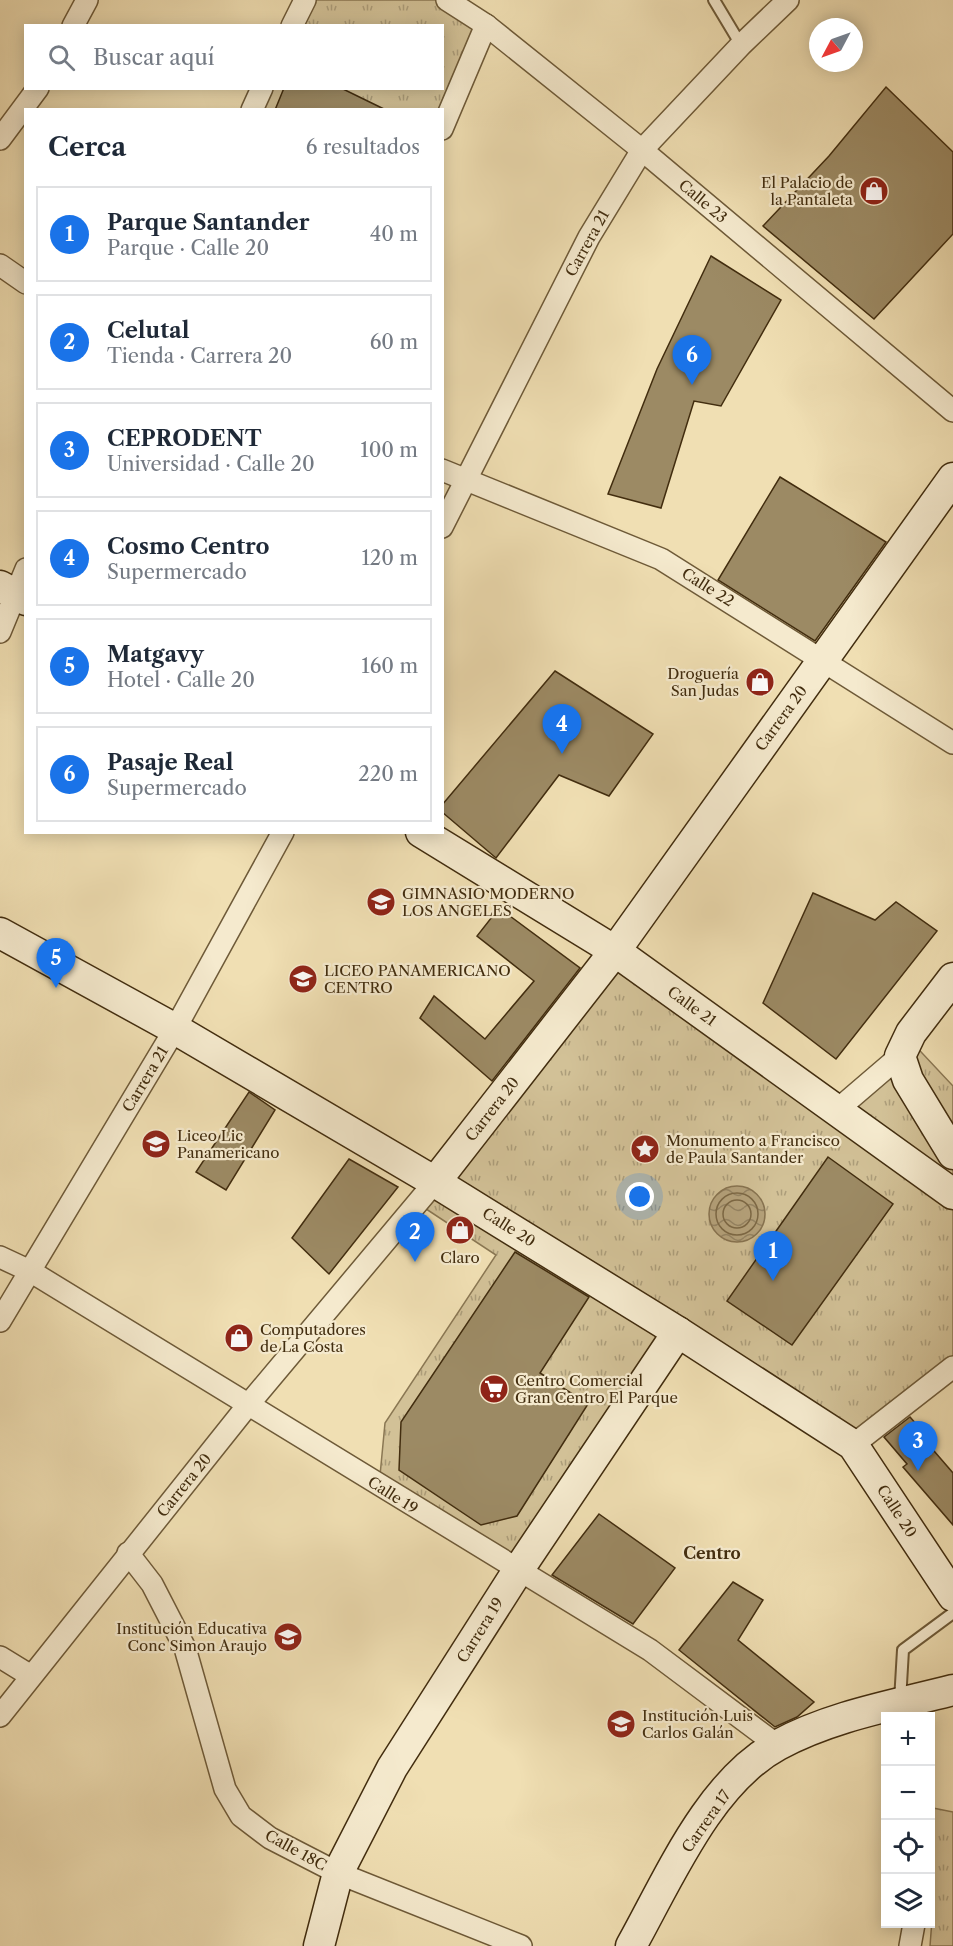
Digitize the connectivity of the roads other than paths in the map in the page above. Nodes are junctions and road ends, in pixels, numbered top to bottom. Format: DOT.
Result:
graph roads {
  1 [pos="87,0"];
  2 [pos="304,0"];
  3 [pos="447,0"];
  4 [pos="714,0"];
  5 [pos="788,0"];
  6 [pos="74,24"];
  7 [pos="293,24"];
  8 [pos="486,25"];
  9 [pos="741,45"];
  10 [pos="37,90"];
  11 [pos="261,90"];
  12 [pos="253,108"];
  13 [pos="444,124"];
  14 [pos="0,139"];
  15 [pos="642,150"];
  16 [pos="0,265"];
  17 [pos="24,282"];
  18 [pos="953,411"];
  19 [pos="444,471"];
  20 [pos="953,478"];
  21 [pos="467,479"];
  22 [pos="444,523"];
  23 [pos="16,587"];
  24 [pos="0,632"];
  25 [pos="823,659"];
  26 [pos="953,743"];
  27 [pos="282,834"];
  28 [pos="424,834"];
  29 [pos="0,933"];
  30 [pos="615,951"];
  31 [pos="953,978"];
  32 [pos="175,1029"];
  33 [pos="900,1056"];
  34 [pos="837,1110"];
  35 [pos="953,1154"];
  36 [pos="435,1182"];
  37 [pos="953,1194"];
  38 [pos="0,1257"];
  39 [pos="30,1271"];
  40 [pos="0,1321"];
  41 [pos="678,1332"];
  42 [pos="953,1367"];
  43 [pos="248,1405"];
  44 [pos="854,1445"];
  45 [pos="128,1553"];
  46 [pos="517,1572"];
  47 [pos="953,1596"];
  48 [pos="953,1613"];
  49 [pos="0,1657"];
  50 [pos="31,1676"];
  51 [pos="953,1690"];
  52 [pos="900,1710"];
  53 [pos="0,1716"];
  54 [pos="777,1746"];
  55 [pos="338,1873"];
  56 [pos="913,1928"];
  57 [pos="319,1946"];
  58 [pos="521,1946"];
  59 [pos="631,1946"];
  60 [pos="910,1946"];
  1 -- 6 [label="street"];
  2 -- 7 [label="street"];
  3 -- 8 [label="street, Calle 23"];
  4 -- 9 [label="lane"];
  5 -- 9 [label="street, Carrera 21"];
  8 -- 13 [label="street"];
  8 -- 15 [label="street, Calle 23"];
  9 -- 15 [label="street, Carrera 21"];
  10 -- 14 [label="street"];
  11 -- 12 [label="street"];
  15 -- 18 [label="street, Calle 23"];
  15 -- 21 [label="street, Carrera 21"];
  16 -- 17 [label="street"];
  19 -- 21 [label="street, Calle 22"];
  20 -- 25 [label="main road, Carrera 20"];
  21 -- 22 [label="street, Carrera 21"];
  21 -- 25 [label="street, Calle 22"];
  23 -- 24 [label="street"];
  25 -- 26 [label="street, Calle 22"];
  25 -- 30 [label="main road, Carrera 20"];
  27 -- 32 [label="street, Carrera 21"];
  28 -- 30 [label="main road, Calle 21"];
  29 -- 32 [label="main road, Calle 20"];
  30 -- 34 [label="main road, Calle 21"];
  30 -- 36 [label="main road, Carrera 20"];
  31 -- 33 [label="main road"];
  32 -- 36 [label="main road, Calle 20"];
  32 -- 39 [label="street, Carrera 21"];
  33 -- 34 [label="street"];
  33 -- 35 [label="main road"];
  34 -- 37 [label="main road, Calle 21"];
  36 -- 41 [label="main road, Calle 20"];
  36 -- 43 [label="street, Carrera 20"];
  38 -- 39 [label="street, Calle 19"];
  39 -- 40 [label="street, Carrera 21"];
  39 -- 43 [label="street, Calle 19"];
  41 -- 44 [label="main road, Calle 20"];
  41 -- 46 [label="main road, Carrera 19"];
  42 -- 44 [label="street"];
  43 -- 45 [label="street, Carrera 20"];
  43 -- 46 [label="street, Calle 19"];
  44 -- 47 [label="main road, Calle 20"];
  45 -- 50 [label="street, Carrera 20"];
  45 -- 55 [label="street, Calle 18C"];
  46 -- 54 [label="street, Calle 19"];
  46 -- 55 [label="main road, Carrera 19"];
  48 -- 52 [label="lane"];
  49 -- 50 [label="street"];
  50 -- 53 [label="street, Carrera 20"];
  51 -- 52 [label="main road, Carrera 17"];
  52 -- 54 [label="main road, Carrera 17"];
  54 -- 59 [label="main road, Carrera 17"];
  55 -- 57 [label="main road, Carrera 19"];
  55 -- 58 [label="street, Calle 18C"];
  56 -- 60 [label="street"];
}
